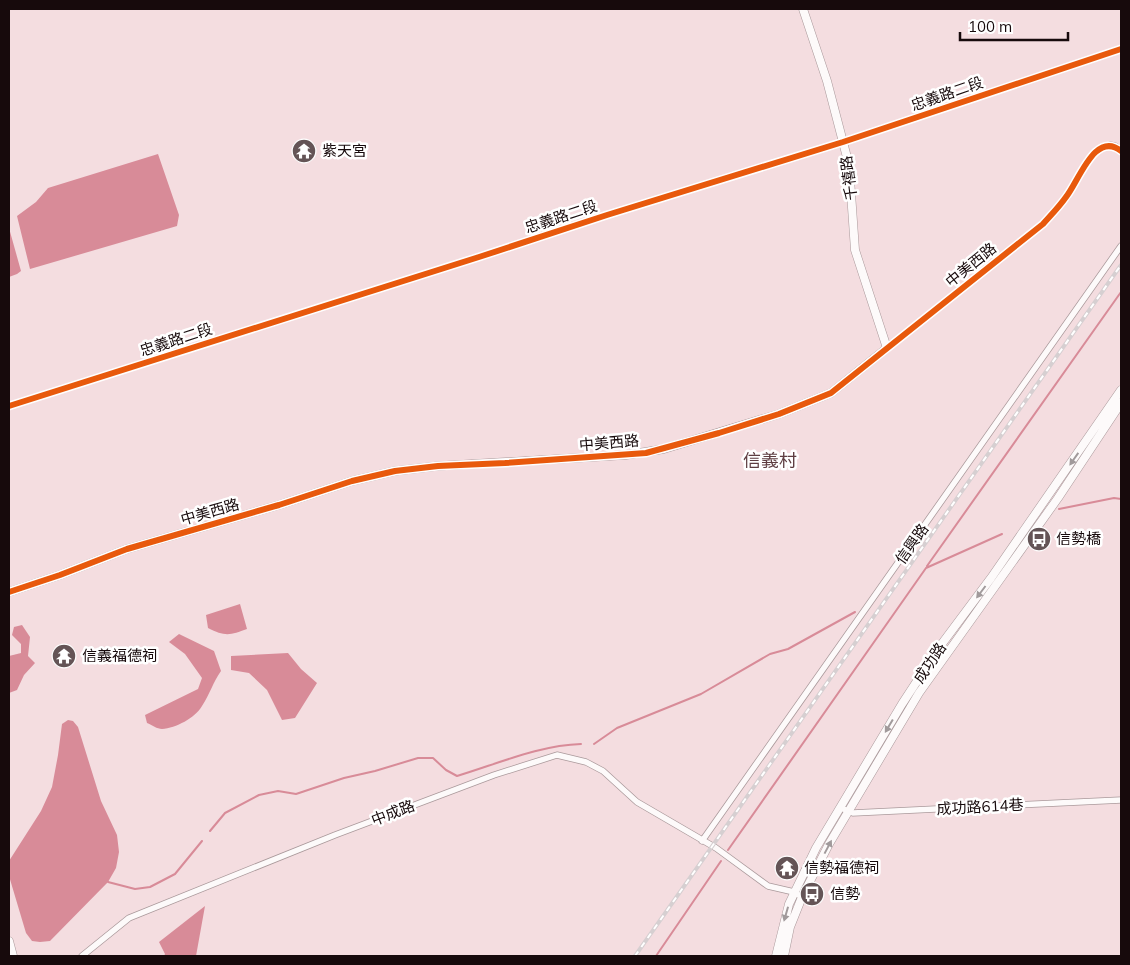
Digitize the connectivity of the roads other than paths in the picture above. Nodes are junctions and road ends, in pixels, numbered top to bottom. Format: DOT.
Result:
graph roads {
  1 [pos="803,9"];
  2 [pos="1121,49"];
  3 [pos="843,142"];
  4 [pos="1121,151"];
  5 [pos="1121,246"];
  6 [pos="887,348"];
  7 [pos="1121,390"];
  8 [pos="1118,405"];
  9 [pos="9,406"];
  10 [pos="9,592"];
  11 [pos="1121,800"];
  12 [pos="844,810"];
  13 [pos="702,841"];
  14 [pos="794,892"];
  15 [pos="802,897"];
  16 [pos="9,941"];
  17 [pos="13,956"];
  18 [pos="82,956"];
  19 [pos="776,956"];
  20 [pos="784,956"];
  1 -- 3 [label="street, 千禧路"];
  2 -- 3 [label="street, 忠義路二段"];
  3 -- 6 [label="street, 千禧路"];
  3 -- 9 [label="street, 忠義路二段"];
  4 -- 6 [label="street, 中美西路"];
  5 -- 13 [label="street, 信興路"];
  6 -- 10 [label="street, 中美西路"];
  7 -- 8 [label="street, 成功路"];
  8 -- 12 [label="street, 成功路"];
  11 -- 12 [label="street, 成功路614巷"];
  12 -- 14 [label="street, 成功路"];
  15 -- 12 [label="street, 成功路, one-way"];
  13 -- 14 [label="street, 中成路"];
  13 -- 18 [label="street, 中成路"];
  14 -- 15 [label="street, 中成路"];
  14 -- 19 [label="street, 成功路, one-way"];
  15 -- 20 [label="street, 成功路"];
  16 -- 17 [label="street"];
}
